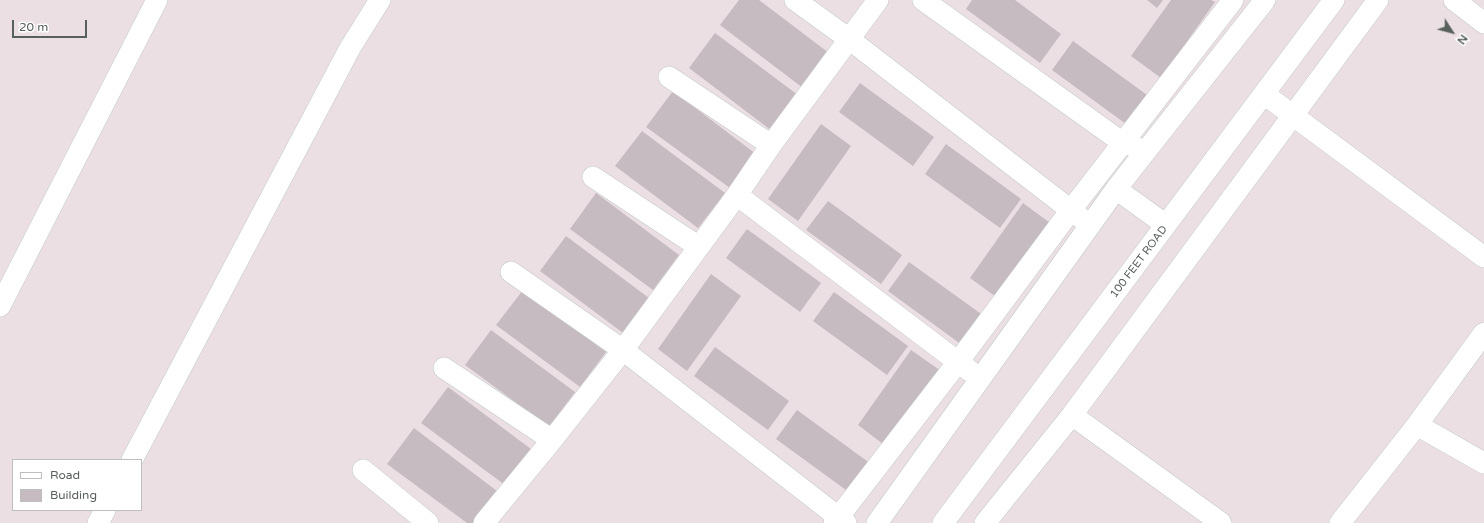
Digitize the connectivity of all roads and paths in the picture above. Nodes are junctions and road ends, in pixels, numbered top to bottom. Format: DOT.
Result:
graph roads {
  1 [pos="158,0"];
  2 [pos="380,0"];
  3 [pos="795,0"];
  4 [pos="878,0"];
  5 [pos="923,0"];
  6 [pos="1234,0"];
  7 [pos="1334,0"];
  8 [pos="1378,0"];
  9 [pos="1454,0"];
  10 [pos="1260,6"];
  11 [pos="1484,23"];
  12 [pos="849,39"];
  13 [pos="669,77"];
  14 [pos="1264,94"];
  15 [pos="1293,116"];
  16 [pos="1123,142"];
  17 [pos="771,145"];
  18 [pos="1146,150"];
  19 [pos="592,177"];
  20 [pos="1116,189"];
  21 [pos="737,195"];
  22 [pos="1071,210"];
  23 [pos="1090,225"];
  24 [pos="1166,225"];
  25 [pos="699,247"];
  26 [pos="1484,257"];
  27 [pos="511,272"];
  28 [pos="0,306"];
  29 [pos="1484,333"];
  30 [pos="623,350"];
  31 [pos="958,362"];
  32 [pos="444,368"];
  33 [pos="980,378"];
  34 [pos="1072,415"];
  35 [pos="1417,425"];
  36 [pos="552,440"];
  37 [pos="133,459"];
  38 [pos="1484,463"];
  39 [pos="363,470"];
  40 [pos="104,511"];
  41 [pos="839,521"];
  42 [pos="98,523"];
  43 [pos="428,523"];
  44 [pos="484,523"];
  45 [pos="877,523"];
  46 [pos="943,523"];
  47 [pos="985,523"];
  48 [pos="1221,523"];
  49 [pos="1340,523"];
  1 -- 28 [label="street"];
  2 -- 37 [label="street"];
  3 -- 12 [label="street"];
  4 -- 12 [label="street"];
  5 -- 16 [label="street"];
  6 -- 10 [label="street"];
  6 -- 16 [label="street"];
  7 -- 14 [label="street, 100 FEET ROAD"];
  8 -- 15 [label="street"];
  9 -- 11 [label="street"];
  10 -- 18 [label="street"];
  12 -- 17 [label="street"];
  12 -- 22 [label="street"];
  13 -- 17 [label="street"];
  14 -- 15 [label="street"];
  14 -- 24 [label="street, 100 FEET ROAD"];
  15 -- 26 [label="street"];
  15 -- 34 [label="street"];
  16 -- 18 [label="street"];
  16 -- 22 [label="street"];
  17 -- 21 [label="street"];
  18 -- 20 [label="street"];
  19 -- 25 [label="street"];
  20 -- 23 [label="street"];
  20 -- 24 [label="street"];
  21 -- 25 [label="street"];
  21 -- 31 [label="street"];
  22 -- 23 [label="street"];
  22 -- 31 [label="street"];
  23 -- 33 [label="street"];
  24 -- 46 [label="street, 100 FEET ROAD"];
  25 -- 30 [label="street"];
  27 -- 30 [label="street"];
  29 -- 35 [label="street"];
  30 -- 36 [label="street"];
  30 -- 41 [label="street"];
  31 -- 33 [label="street"];
  31 -- 41 [label="street"];
  32 -- 36 [label="street"];
  33 -- 45 [label="street"];
  34 -- 47 [label="street"];
  34 -- 48 [label="street"];
  35 -- 38 [label="street"];
  35 -- 49 [label="street"];
  36 -- 44 [label="street"];
  39 -- 43 [label="street"];
  40 -- 42 [label="street"];
}
